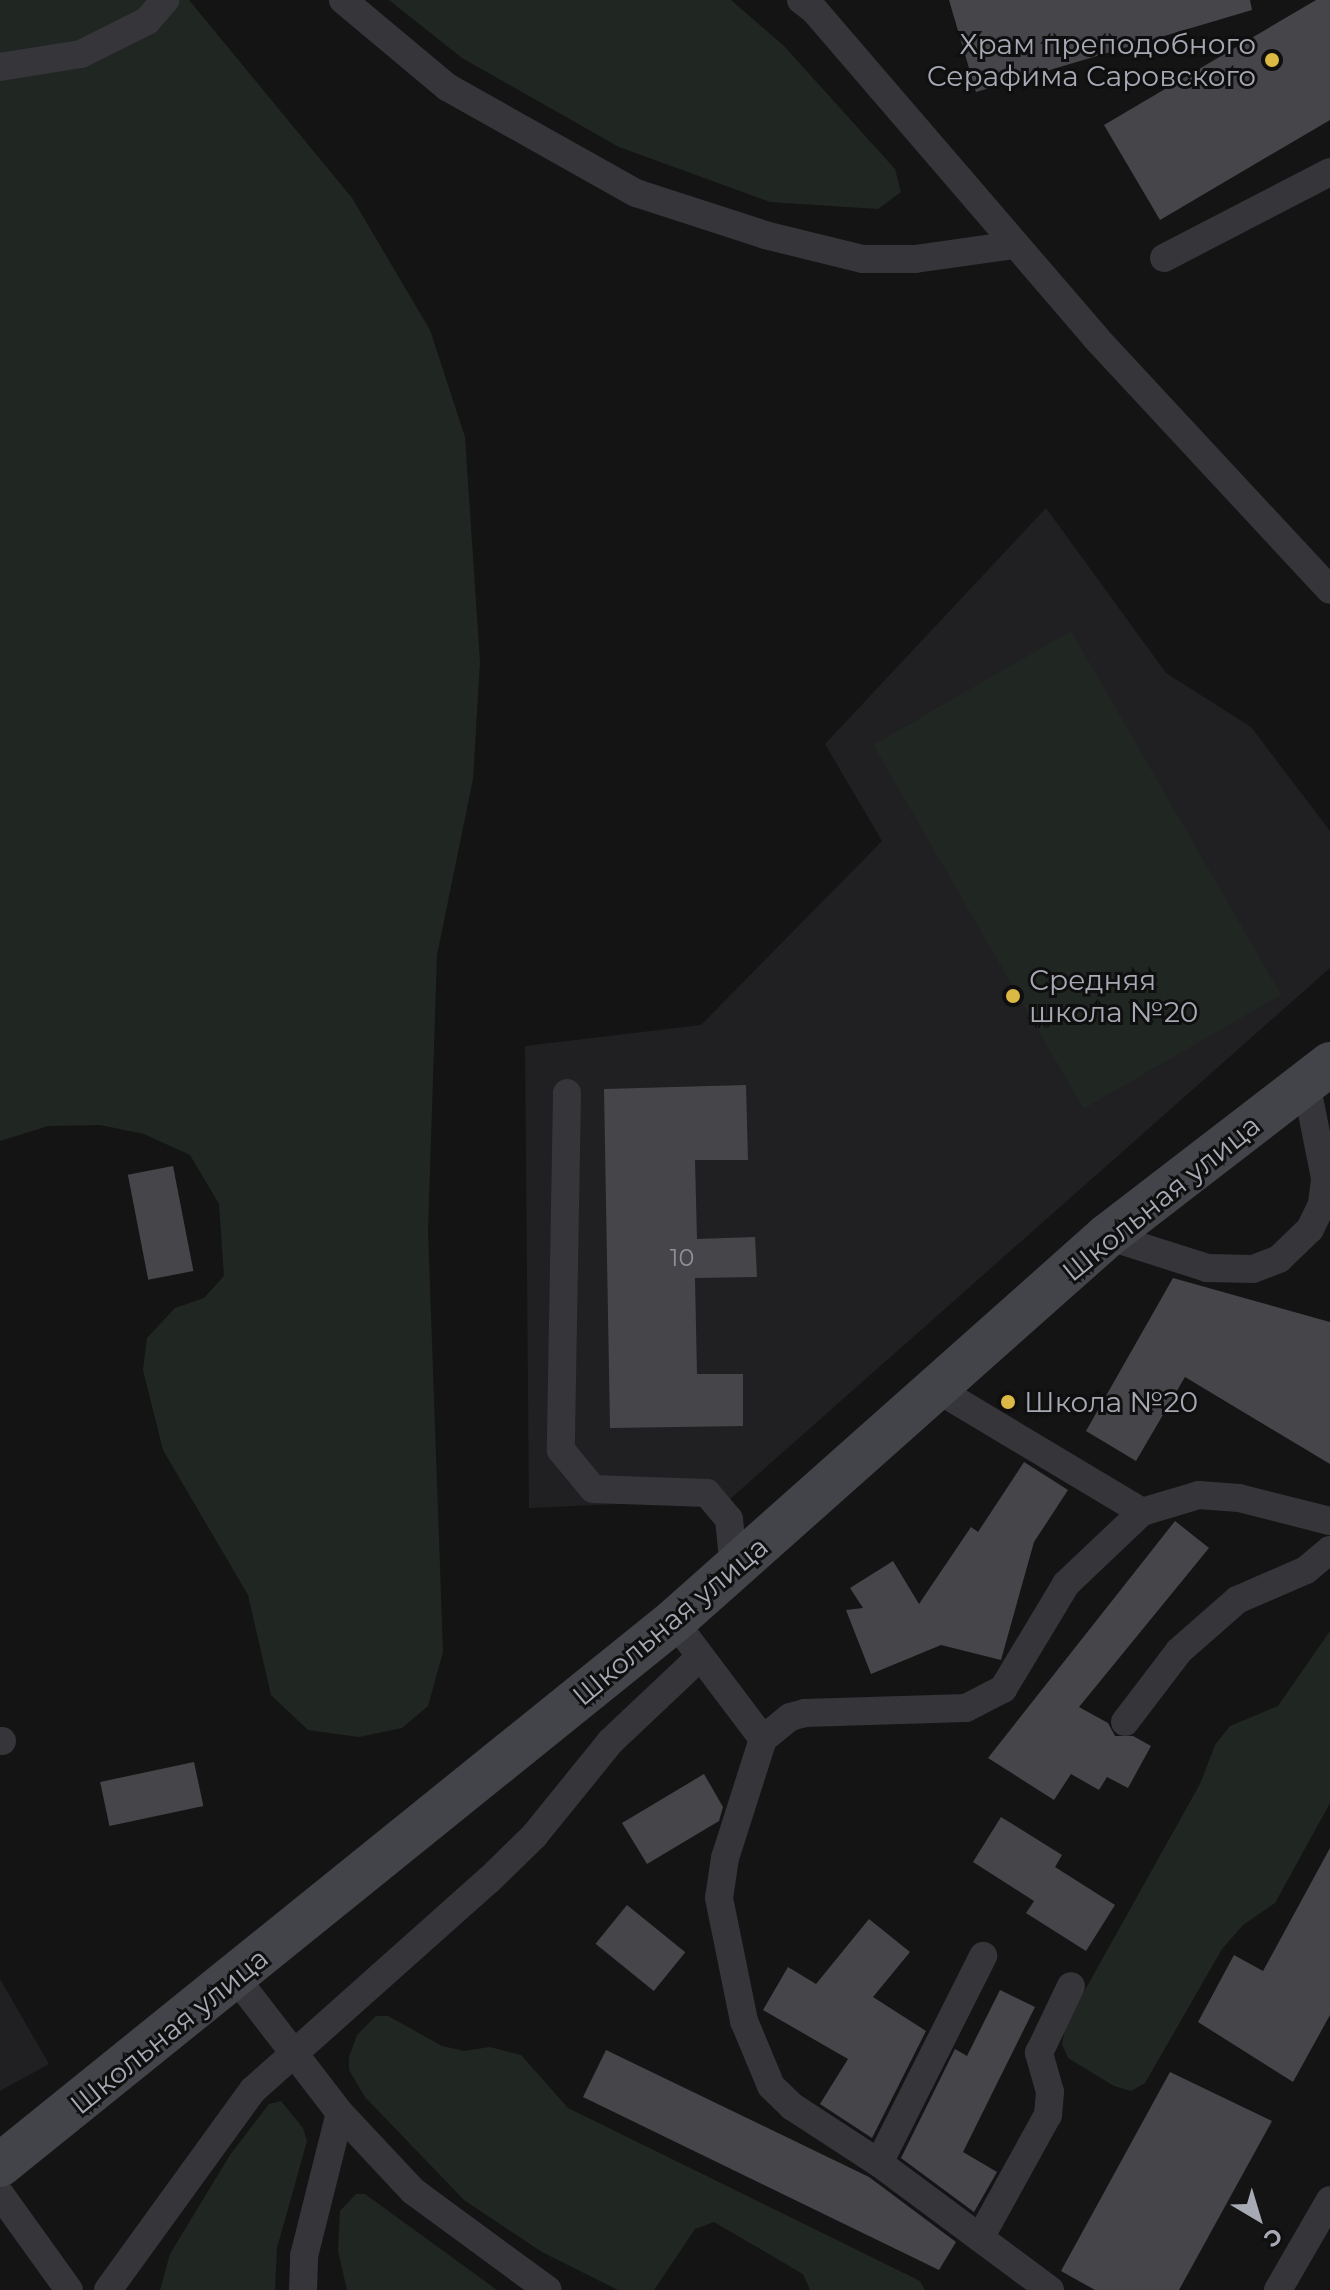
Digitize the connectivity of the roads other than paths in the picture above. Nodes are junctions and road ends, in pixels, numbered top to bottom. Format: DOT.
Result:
graph roads {
  1 [pos="165,0"];
  2 [pos="343,0"];
  3 [pos="810,4"];
  4 [pos="0,67"];
  5 [pos="1330,172"];
  6 [pos="1015,245"];
  7 [pos="1164,258"];
  8 [pos="1330,590"];
  9 [pos="1318,1074"];
  10 [pos="567,1093"];
  11 [pos="1107,1236"];
  12 [pos="935,1388"];
  13 [pos="1142,1512"];
  14 [pos="1330,1521"];
  15 [pos="1330,1550"];
  16 [pos="734,1569"];
  17 [pos="674,1621"];
  18 [pos="700,1657"];
  19 [pos="1125,1722"];
  20 [pos="763,1739"];
  21 [pos="983,1956"];
  22 [pos="236,1978"];
  23 [pos="1071,1986"];
  24 [pos="295,2053"];
  25 [pos="340,2113"];
  26 [pos="879,2163"];
  27 [pos="0,2165"];
  28 [pos="0,2194"];
  29 [pos="1330,2200"];
  30 [pos="980,2238"];
  31 [pos="69,2290"];
  32 [pos="108,2290"];
  33 [pos="303,2290"];
  34 [pos="548,2290"];
  35 [pos="1050,2290"];
  36 [pos="1278,2290"];
  1 -- 4 [label="lane"];
  2 -- 6 [label="lane"];
  3 -- 6 [label="lane"];
  5 -- 7 [label="lane"];
  6 -- 8 [label="lane"];
  9 -- 11 [label="main road, Школьная улица"];
  9 -- 11 [label="lane"];
  10 -- 16 [label="lane"];
  11 -- 12 [label="main road, Школьная улица"];
  12 -- 13 [label="lane"];
  12 -- 16 [label="main road, Школьная улица"];
  13 -- 14 [label="lane"];
  13 -- 20 [label="lane"];
  15 -- 19 [label="lane"];
  16 -- 17 [label="main road, Школьная улица"];
  17 -- 18 [label="lane"];
  17 -- 22 [label="main road, Школьная улица"];
  18 -- 20 [label="lane"];
  18 -- 24 [label="lane"];
  20 -- 26 [label="lane"];
  21 -- 26 [label="lane"];
  22 -- 24 [label="lane"];
  22 -- 27 [label="main road, Школьная улица"];
  23 -- 30 [label="lane"];
  24 -- 25 [label="lane"];
  24 -- 32 [label="lane"];
  25 -- 33 [label="lane"];
  25 -- 34 [label="lane"];
  26 -- 30 [label="lane"];
  28 -- 31 [label="lane"];
  29 -- 36 [label="lane"];
  30 -- 35 [label="lane"];
}
